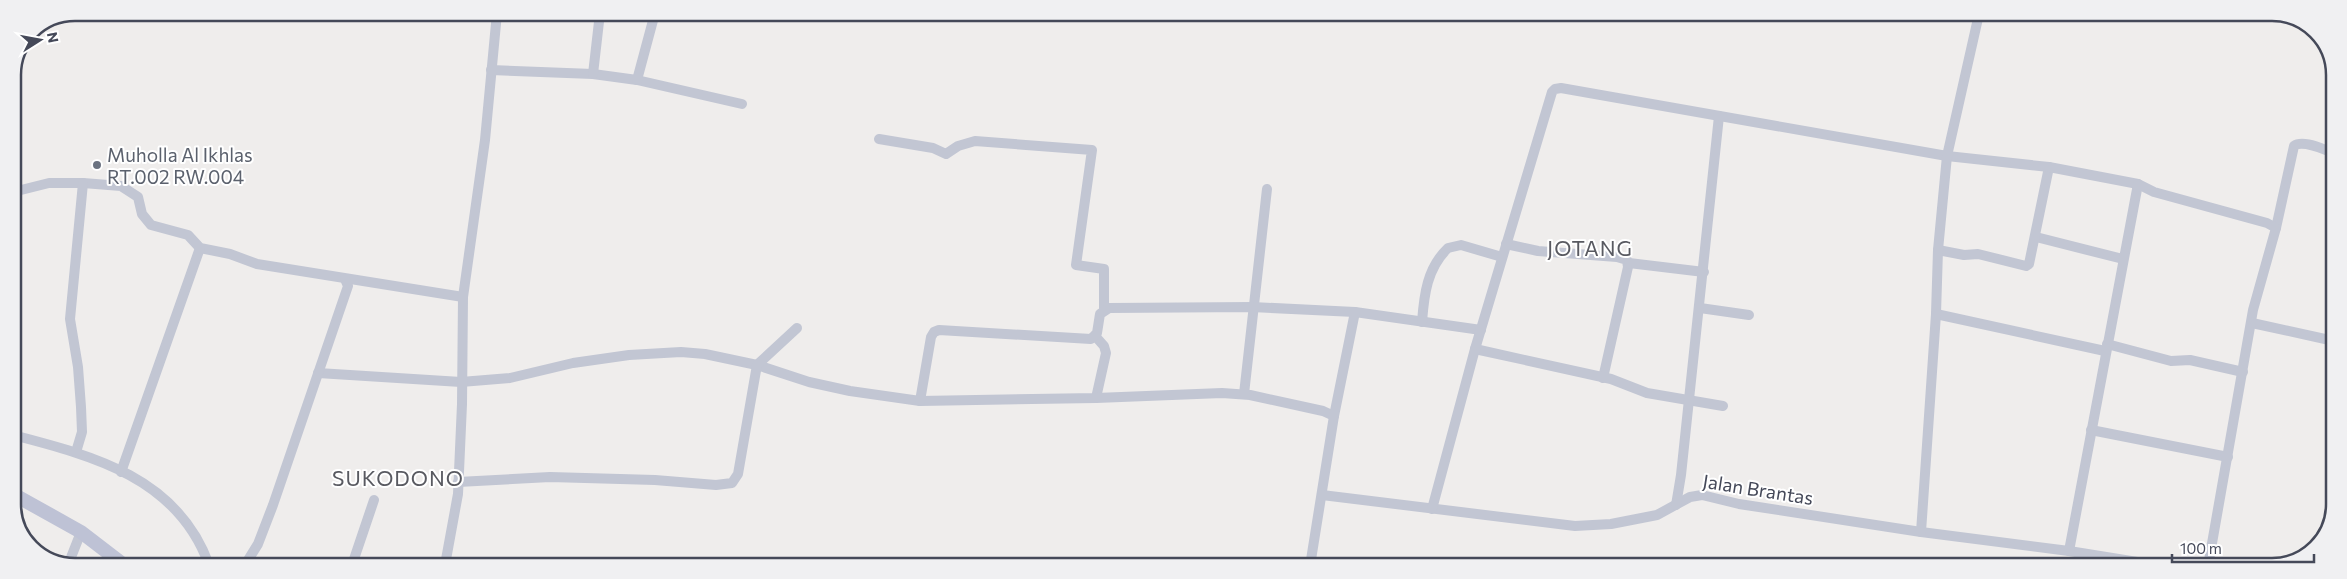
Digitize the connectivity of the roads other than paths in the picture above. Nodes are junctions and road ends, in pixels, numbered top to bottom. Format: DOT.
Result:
graph roads {
  1 [pos="496,21"];
  2 [pos="599,21"];
  3 [pos="653,21"];
  4 [pos="1977,21"];
  5 [pos="490,70"];
  6 [pos="592,74"];
  7 [pos="637,80"];
  8 [pos="742,104"];
  9 [pos="1720,116"];
  10 [pos="879,139"];
  11 [pos="2326,150"];
  12 [pos="1947,156"];
  13 [pos="2049,167"];
  14 [pos="83,183"];
  15 [pos="2138,184"];
  16 [pos="1267,189"];
  17 [pos="21,190"];
  18 [pos="2276,228"];
  19 [pos="2036,237"];
  20 [pos="1506,244"];
  21 [pos="200,248"];
  22 [pos="1938,250"];
  23 [pos="1502,257"];
  24 [pos="2123,259"];
  25 [pos="1629,263"];
  26 [pos="1704,272"];
  27 [pos="345,279"];
  28 [pos="463,297"];
  29 [pos="1255,307"];
  30 [pos="1700,308"];
  31 [pos="1104,309"];
  32 [pos="1355,312"];
  33 [pos="1936,314"];
  34 [pos="1749,315"];
  35 [pos="1422,322"];
  36 [pos="2252,322"];
  37 [pos="797,328"];
  38 [pos="1481,330"];
  39 [pos="1096,337"];
  40 [pos="2326,339"];
  41 [pos="2106,348"];
  42 [pos="1476,349"];
  43 [pos="757,365"];
  44 [pos="2243,372"];
  45 [pos="318,373"];
  46 [pos="1603,378"];
  47 [pos="462,382"];
  48 [pos="1244,394"];
  49 [pos="1096,398"];
  50 [pos="1689,400"];
  51 [pos="920,401"];
  52 [pos="1723,406"];
  53 [pos="1334,416"];
  54 [pos="2091,430"];
  55 [pos="21,437"];
  56 [pos="76,452"];
  57 [pos="2228,457"];
  58 [pos="121,472"];
  59 [pos="458,482"];
  60 [pos="1322,494"];
  61 [pos="21,498"];
  62 [pos="374,500"];
  63 [pos="1676,505"];
  64 [pos="1432,508"];
  65 [pos="81,532"];
  66 [pos="1921,532"];
  67 [pos="2069,551"];
  68 [pos="71,558"];
  69 [pos="115,558"];
  70 [pos="207,558"];
  71 [pos="249,558"];
  72 [pos="354,558"];
  73 [pos="446,558"];
  74 [pos="1311,558"];
  75 [pos="2112,558"];
  76 [pos="2209,558"];
  1 -- 5 [label="street"];
  2 -- 6 [label="street"];
  3 -- 7 [label="street"];
  4 -- 12 [label="street"];
  5 -- 6 [label="street"];
  5 -- 28 [label="street"];
  6 -- 7 [label="street"];
  7 -- 8 [label="street"];
  9 -- 12 [label="street"];
  9 -- 20 [label="street"];
  9 -- 26 [label="street"];
  10 -- 31 [label="street"];
  11 -- 18 [label="street"];
  12 -- 13 [label="street"];
  12 -- 22 [label="street"];
  13 -- 15 [label="street"];
  13 -- 19 [label="street"];
  14 -- 17 [label="street"];
  14 -- 21 [label="street"];
  14 -- 56 [label="street"];
  15 -- 18 [label="street"];
  15 -- 24 [label="street"];
  16 -- 29 [label="street"];
  18 -- 36 [label="street"];
  19 -- 22 [label="street"];
  19 -- 24 [label="street"];
  20 -- 23 [label="street"];
  20 -- 25 [label="street"];
  21 -- 27 [label="street"];
  21 -- 58 [label="street"];
  22 -- 33 [label="street"];
  23 -- 35 [label="street"];
  23 -- 38 [label="street"];
  24 -- 41 [label="street"];
  25 -- 26 [label="street"];
  25 -- 46 [label="street"];
  26 -- 30 [label="street"];
  27 -- 28 [label="street"];
  27 -- 45 [label="street"];
  28 -- 47 [label="street"];
  29 -- 31 [label="street"];
  29 -- 32 [label="street"];
  29 -- 48 [label="street"];
  30 -- 34 [label="street"];
  30 -- 50 [label="street"];
  31 -- 39 [label="street"];
  32 -- 35 [label="street"];
  32 -- 53 [label="street"];
  33 -- 41 [label="street"];
  33 -- 66 [label="street"];
  35 -- 38 [label="street"];
  36 -- 40 [label="street"];
  36 -- 44 [label="street"];
  37 -- 43 [label="street"];
  38 -- 42 [label="street"];
  39 -- 49 [label="street"];
  39 -- 51 [label="street"];
  41 -- 44 [label="street"];
  41 -- 54 [label="street"];
  42 -- 46 [label="street"];
  42 -- 64 [label="street"];
  43 -- 47 [label="street"];
  43 -- 51 [label="street"];
  43 -- 59 [label="street"];
  44 -- 57 [label="street"];
  45 -- 47 [label="street"];
  45 -- 71 [label="street"];
  46 -- 50 [label="street"];
  47 -- 59 [label="street"];
  48 -- 49 [label="street"];
  48 -- 53 [label="street"];
  49 -- 51 [label="street"];
  50 -- 52 [label="street"];
  50 -- 63 [label="street"];
  53 -- 60 [label="street"];
  54 -- 57 [label="street"];
  54 -- 67 [label="street"];
  55 -- 56 [label="street"];
  56 -- 58 [label="street"];
  57 -- 76 [label="street"];
  58 -- 70 [label="street"];
  59 -- 73 [label="street"];
  60 -- 64 [label="street, Jalan Brantas"];
  60 -- 74 [label="street"];
  61 -- 65 [label="main road"];
  62 -- 72 [label="street"];
  63 -- 64 [label="street, Jalan Brantas"];
  63 -- 66 [label="street, Jalan Brantas"];
  65 -- 68 [label="street"];
  65 -- 69 [label="main road"];
  66 -- 67 [label="street, Jalan Brantas"];
  67 -- 75 [label="street, Jalan Brantas"];
}
